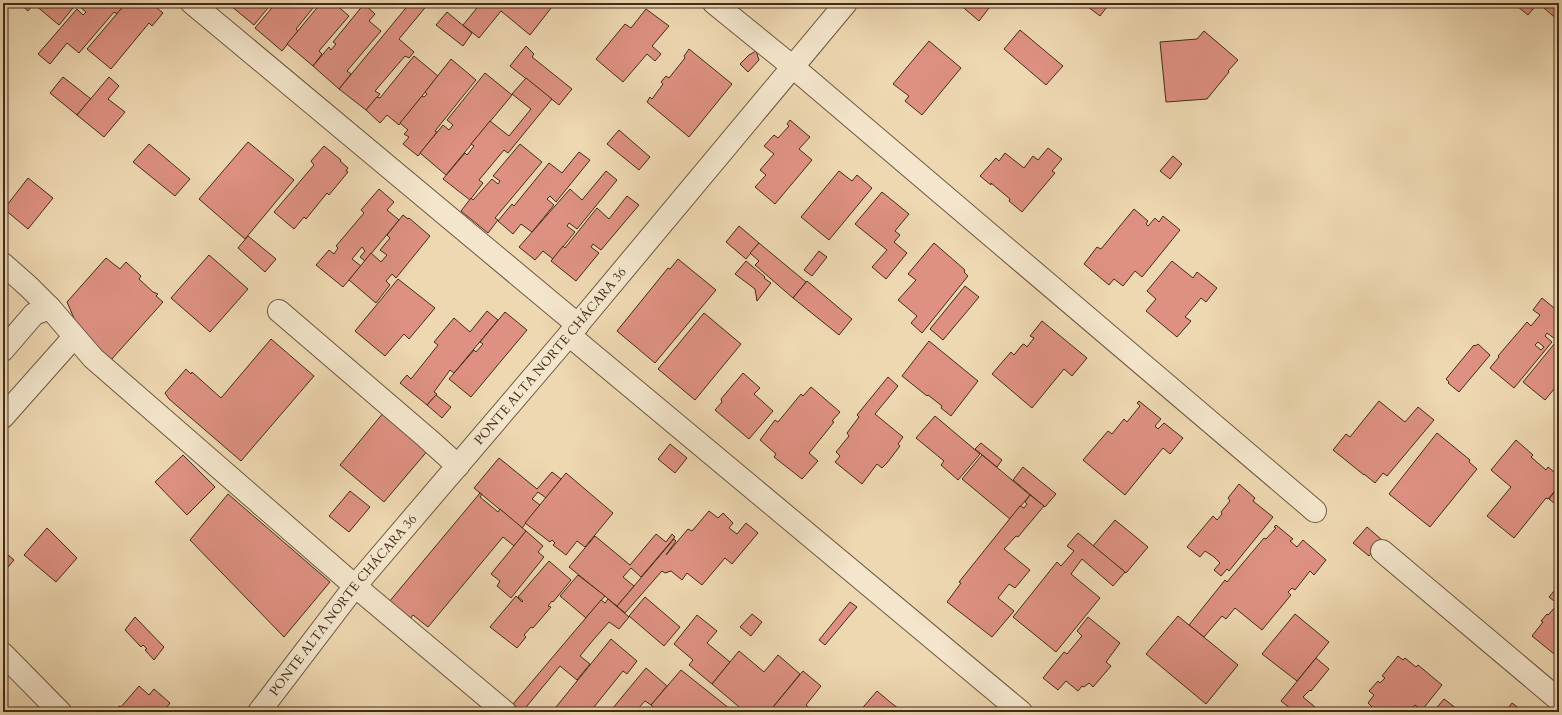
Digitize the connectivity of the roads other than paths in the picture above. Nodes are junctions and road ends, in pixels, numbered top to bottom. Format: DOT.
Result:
graph roads {
  1 [pos="192,3"];
  2 [pos="714,3"];
  3 [pos="846,3"];
  4 [pos="793,67"];
  5 [pos="3,264"];
  6 [pos="50,308"];
  7 [pos="280,311"];
  8 [pos="574,330"];
  9 [pos="74,337"];
  10 [pos="3,350"];
  11 [pos="3,417"];
  12 [pos="458,466"];
  13 [pos="1315,512"];
  14 [pos="1382,551"];
  15 [pos="355,586"];
  16 [pos="3,654"];
  17 [pos="1559,700"];
  18 [pos="60,712"];
  19 [pos="258,712"];
  20 [pos="505,712"];
  21 [pos="1021,712"];
  1 -- 8 [label="street"];
  2 -- 4 [label="street"];
  3 -- 4 [label="street, PONTE ALTA NORTE CHÁCARA 36"];
  4 -- 8 [label="street, PONTE ALTA NORTE CHÁCARA 36"];
  4 -- 13 [label="street"];
  5 -- 6 [label="street"];
  6 -- 9 [label="street"];
  6 -- 10 [label="street"];
  7 -- 12 [label="street"];
  8 -- 12 [label="street, PONTE ALTA NORTE CHÁCARA 36"];
  8 -- 21 [label="street"];
  9 -- 11 [label="street"];
  9 -- 15 [label="street"];
  12 -- 15 [label="street, PONTE ALTA NORTE CHÁCARA 36"];
  14 -- 17 [label="street"];
  15 -- 19 [label="street, PONTE ALTA NORTE CHÁCARA 36"];
  15 -- 20 [label="street"];
  16 -- 18 [label="street"];
}
